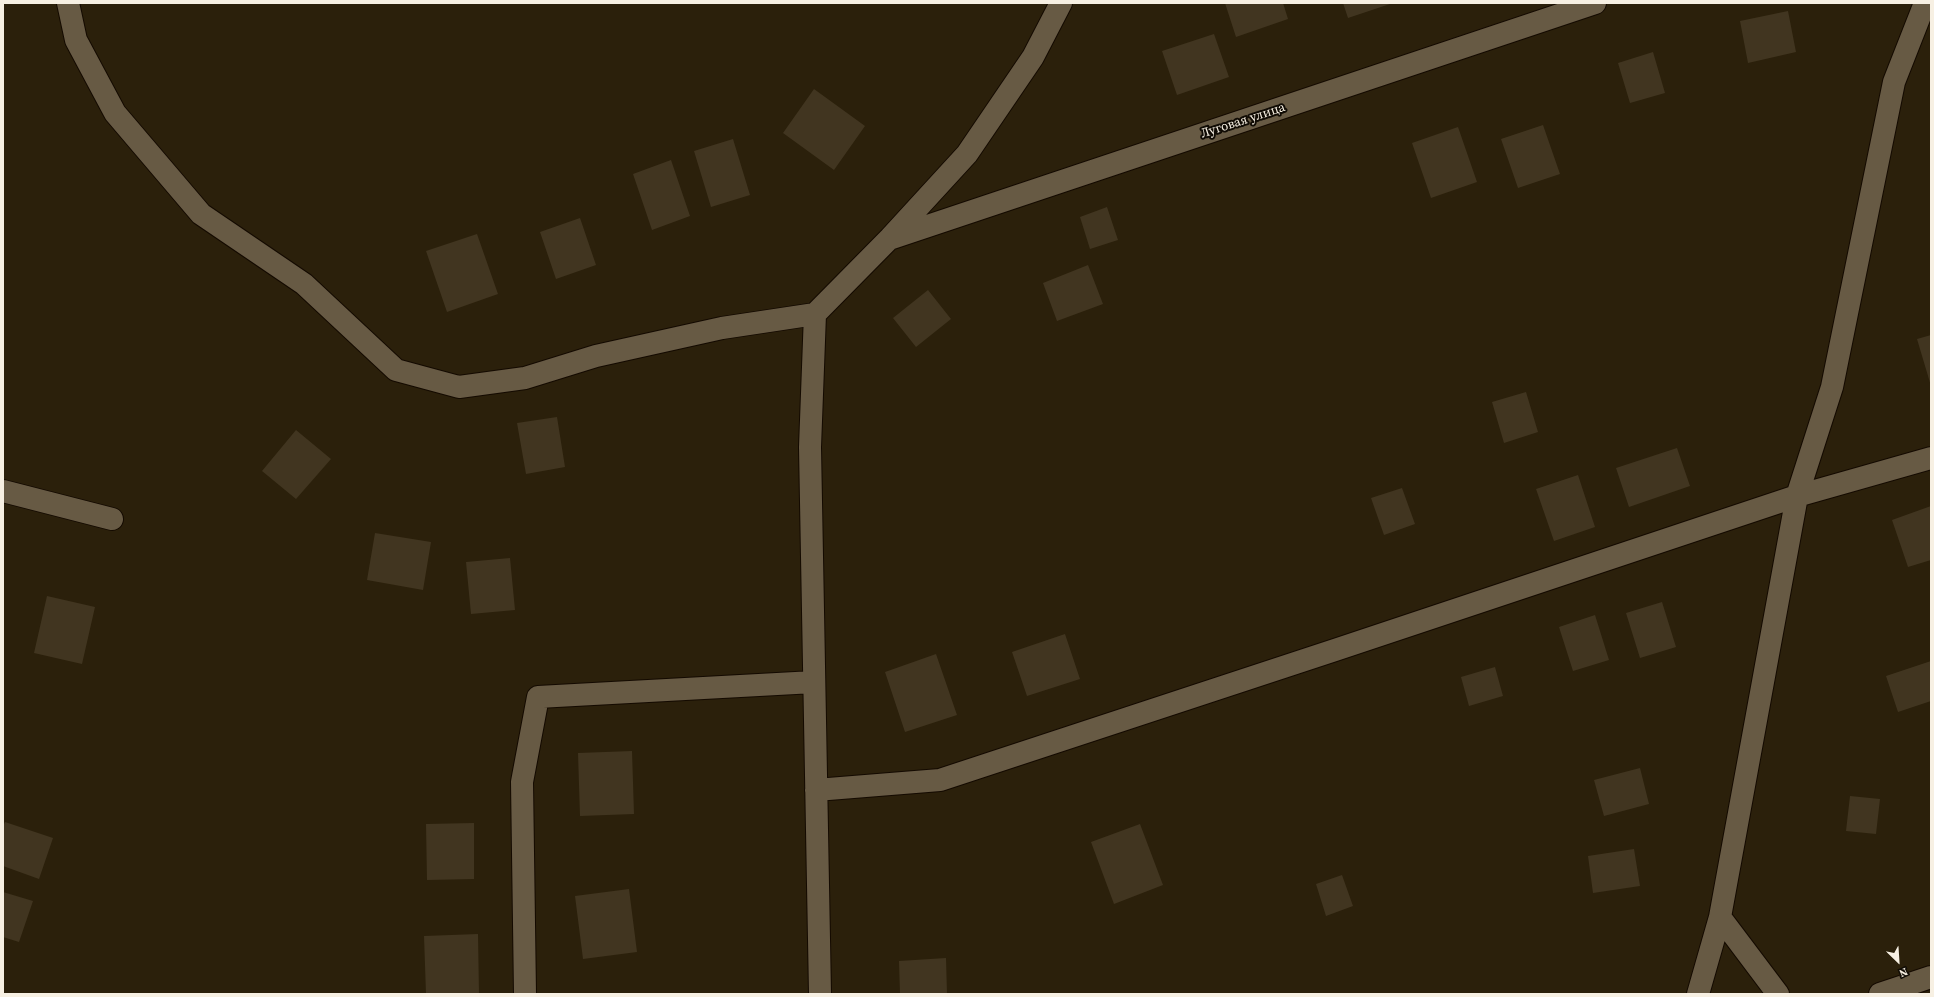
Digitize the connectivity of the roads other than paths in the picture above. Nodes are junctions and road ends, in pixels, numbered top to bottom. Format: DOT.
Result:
graph roads {
  1 [pos="68,3"];
  2 [pos="1061,3"];
  3 [pos="1595,3"];
  4 [pos="1925,3"];
  5 [pos="890,238"];
  6 [pos="815,314"];
  7 [pos="1931,458"];
  8 [pos="3,491"];
  9 [pos="1797,496"];
  10 [pos="112,519"];
  11 [pos="814,682"];
  12 [pos="816,790"];
  13 [pos="1720,917"];
  14 [pos="1931,977"];
  15 [pos="524,994"];
  16 [pos="820,994"];
  17 [pos="1698,994"];
  18 [pos="1778,994"];
  19 [pos="1880,994"];
  1 -- 6 [label="street"];
  2 -- 5 [label="street"];
  3 -- 5 [label="street, Луговая улица"];
  4 -- 9 [label="street"];
  5 -- 6 [label="street"];
  6 -- 11 [label="street"];
  7 -- 9 [label="street"];
  8 -- 10 [label="street"];
  9 -- 12 [label="street"];
  9 -- 13 [label="street"];
  11 -- 12 [label="street"];
  11 -- 15 [label="street"];
  12 -- 16 [label="street"];
  13 -- 17 [label="street"];
  13 -- 18 [label="street"];
  14 -- 19 [label="street"];
}
